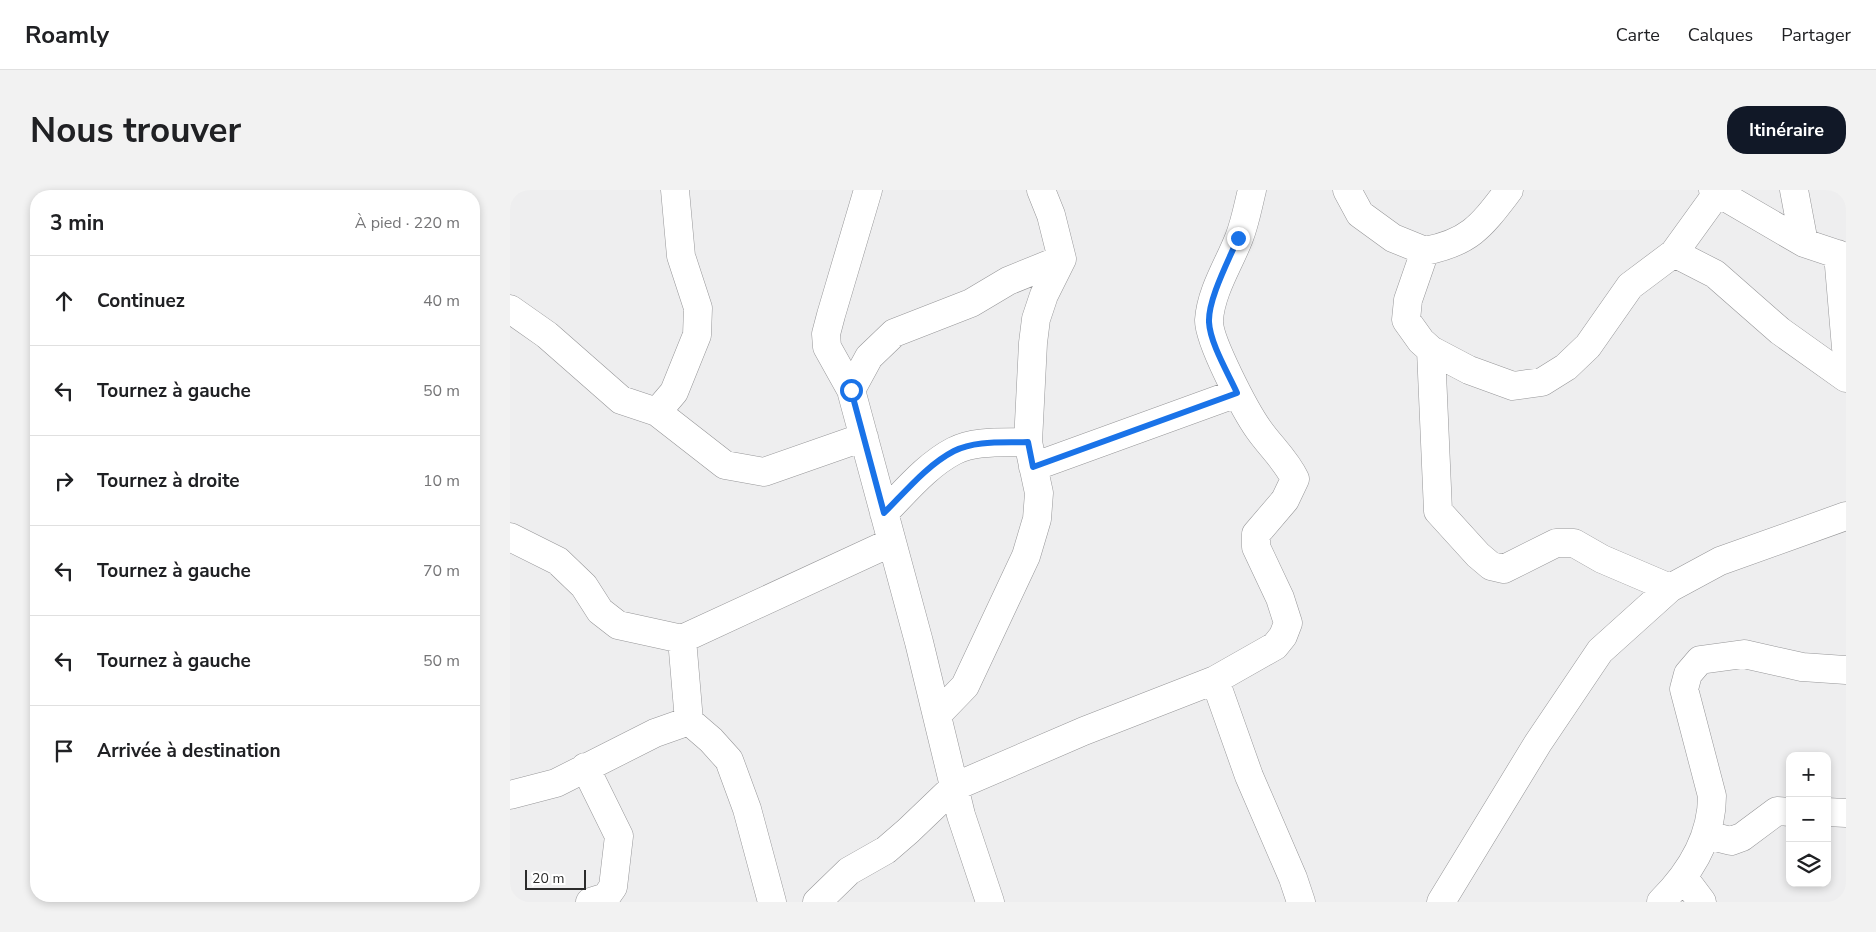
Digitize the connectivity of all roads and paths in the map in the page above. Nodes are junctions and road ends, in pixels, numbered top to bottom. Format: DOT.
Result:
graph roads {
  1 [pos="675,190"];
  2 [pos="868,190"];
  3 [pos="1040,190"];
  4 [pos="1252,190"];
  5 [pos="1347,190"];
  6 [pos="1510,190"];
  7 [pos="1794,190"];
  8 [pos="1716,191"];
  9 [pos="1804,243"];
  10 [pos="1425,251"];
  11 [pos="1674,253"];
  12 [pos="1842,256"];
  13 [pos="1062,259"];
  14 [pos="510,309"];
  15 [pos="1846,348"];
  16 [pos="1431,350"];
  17 [pos="1846,378"];
  18 [pos="851,390"];
  19 [pos="1237,393"];
  20 [pos="656,412"];
  21 [pos="864,437"];
  22 [pos="1031,455"];
  23 [pos="884,513"];
  24 [pos="1846,516"];
  25 [pos="510,537"];
  26 [pos="892,542"];
  27 [pos="1670,588"];
  28 [pos="682,639"];
  29 [pos="1846,670"];
  30 [pos="1215,680"];
  31 [pos="937,715"];
  32 [pos="688,721"];
  33 [pos="585,767"];
  34 [pos="954,787"];
  35 [pos="510,794"];
  36 [pos="1786,812"];
  37 [pos="1831,812"];
  38 [pos="1846,813"];
  39 [pos="1707,835"];
  40 [pos="1684,878"];
  41 [pos="590,902"];
  42 [pos="772,902"];
  43 [pos="817,902"];
  44 [pos="990,902"];
  45 [pos="1301,902"];
  46 [pos="1441,902"];
  47 [pos="1661,902"];
  48 [pos="1702,902"];
  1 -- 20 [label="street"];
  2 -- 18 [label="street"];
  3 -- 13 [label="street"];
  4 -- 19 [label="street"];
  5 -- 10 [label="street"];
  6 -- 10 [label="street"];
  7 -- 9 [label="street"];
  8 -- 9 [label="street"];
  8 -- 11 [label="street"];
  9 -- 12 [label="street"];
  10 -- 16 [label="street"];
  11 -- 16 [label="street"];
  11 -- 17 [label="street"];
  12 -- 15 [label="street"];
  13 -- 18 [label="street"];
  13 -- 22 [label="street"];
  14 -- 20 [label="street"];
  16 -- 27 [label="street"];
  18 -- 21 [label="street"];
  19 -- 22 [label="street"];
  19 -- 30 [label="street"];
  20 -- 21 [label="street"];
  21 -- 23 [label="street"];
  22 -- 23 [label="street"];
  22 -- 31 [label="street"];
  23 -- 26 [label="street"];
  24 -- 27 [label="street"];
  25 -- 28 [label="street"];
  26 -- 28 [label="street"];
  26 -- 31 [label="street"];
  27 -- 46 [label="street"];
  28 -- 32 [label="street"];
  29 -- 39 [label="street"];
  30 -- 34 [label="street"];
  30 -- 45 [label="street"];
  31 -- 34 [label="street"];
  32 -- 33 [label="street"];
  32 -- 42 [label="street"];
  33 -- 35 [label="street"];
  33 -- 41 [label="street"];
  34 -- 43 [label="street"];
  34 -- 44 [label="street"];
  36 -- 39 [label="street"];
  37 -- 38 [label="street"];
  39 -- 40 [label="street"];
  40 -- 47 [label="street"];
  40 -- 48 [label="street"];
}
